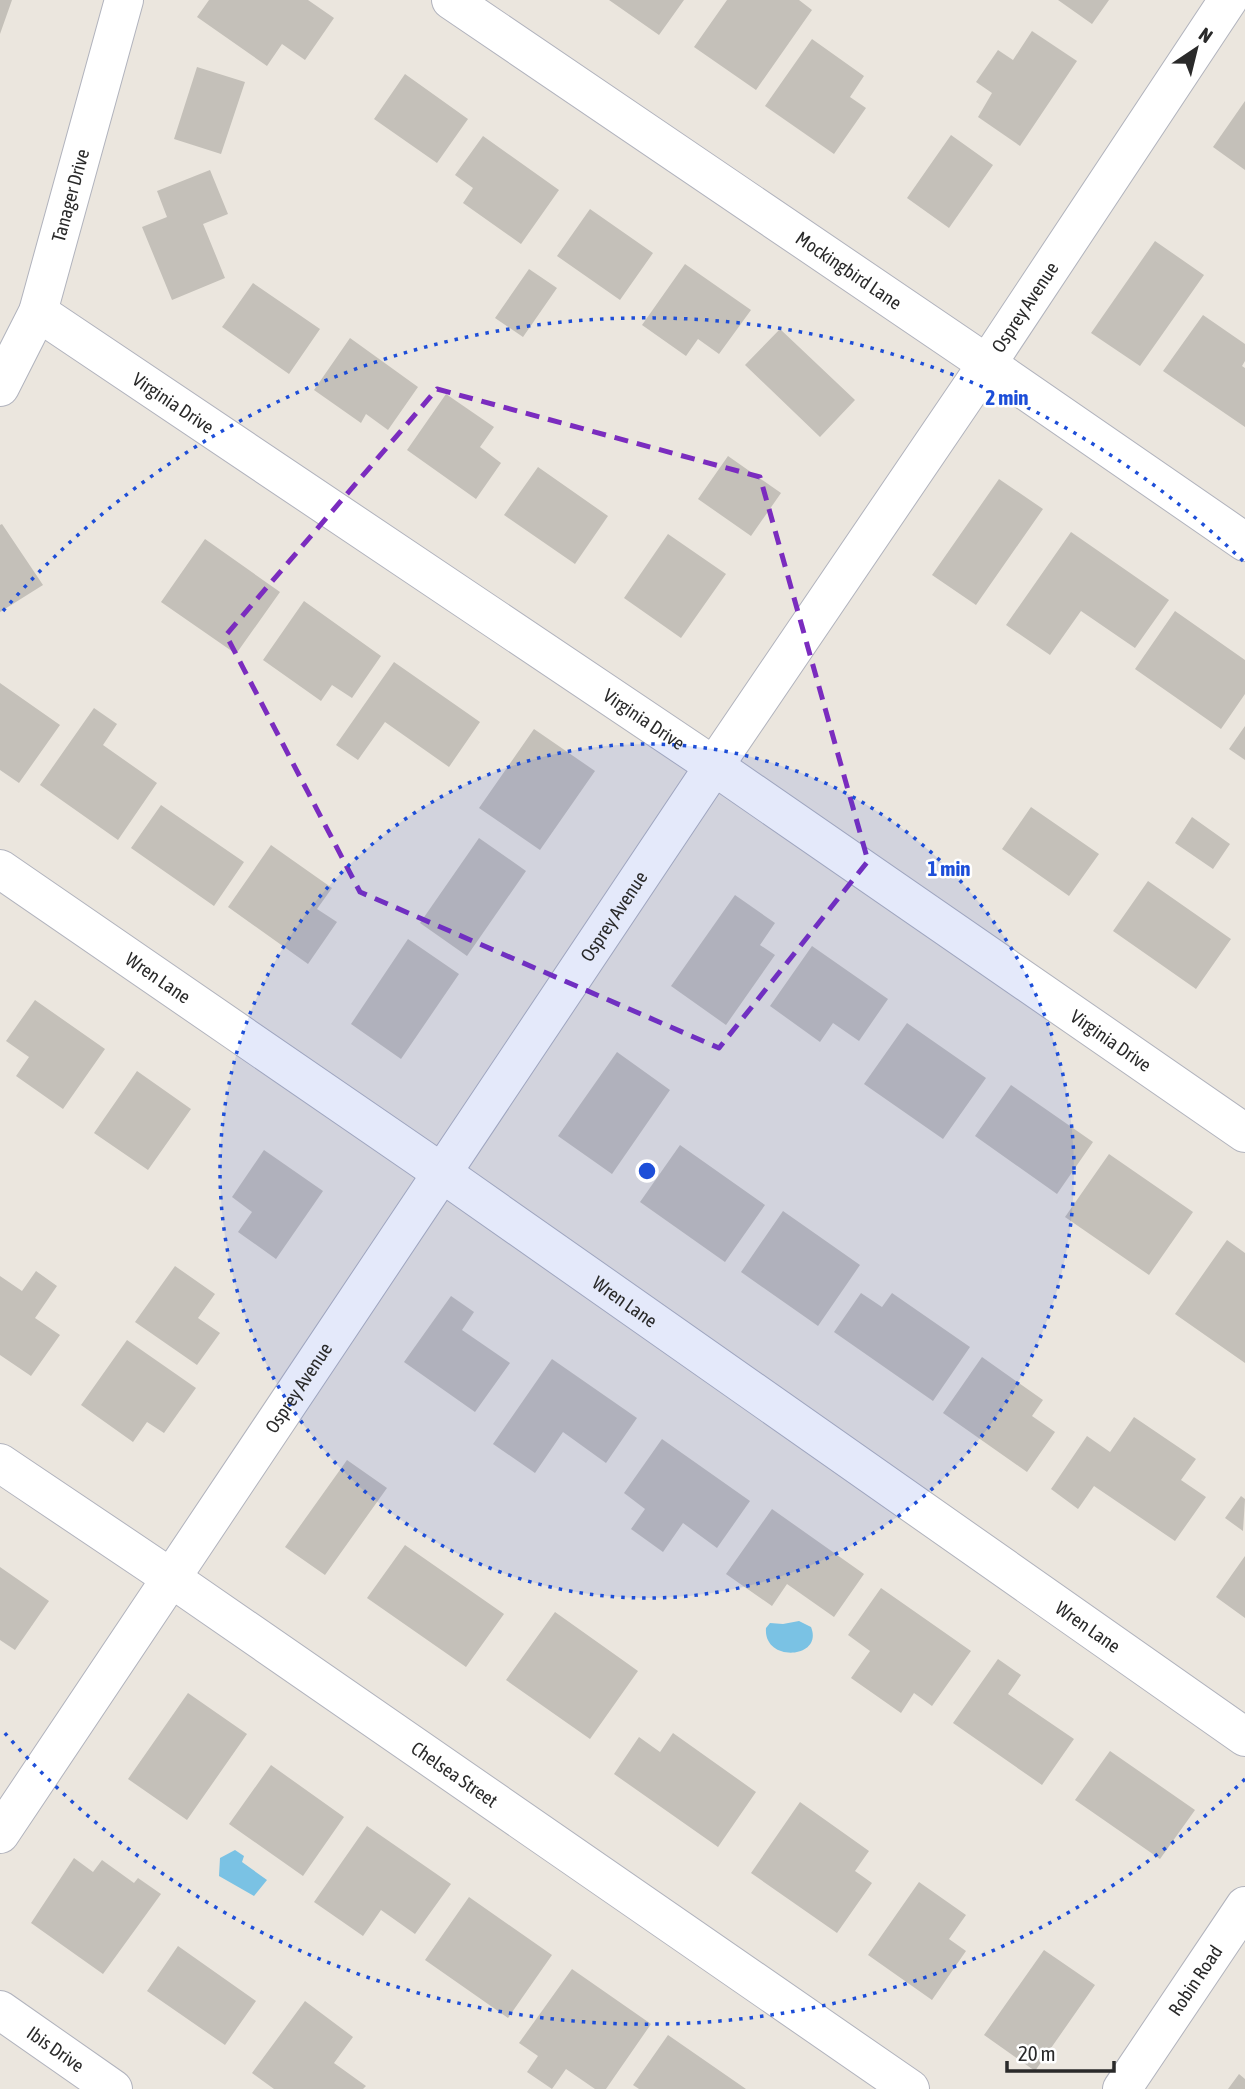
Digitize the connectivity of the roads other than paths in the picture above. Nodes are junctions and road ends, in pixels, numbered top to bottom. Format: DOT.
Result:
graph roads {
  1 [pos="124,0"];
  2 [pos="451,0"];
  3 [pos="1228,0"];
  4 [pos="38,312"];
  5 [pos="987,364"];
  6 [pos="0,387"];
  7 [pos="1245,542"];
  8 [pos="713,766"];
  9 [pos="0,869"];
  10 [pos="1245,1133"];
  11 [pos="442,1173"];
  12 [pos="0,1463"];
  13 [pos="171,1578"];
  14 [pos="1245,1737"];
  15 [pos="0,1834"];
  16 [pos="1245,1906"];
  17 [pos="0,2010"];
  18 [pos="113,2089"];
  19 [pos="910,2089"];
  20 [pos="1122,2089"];
  1 -- 4 [label="street, Tanager Drive"];
  2 -- 5 [label="street, Mockingbird Lane"];
  3 -- 5 [label="street, Osprey Avenue"];
  4 -- 6 [label="street, Tanager Drive"];
  4 -- 8 [label="street, Virginia Drive"];
  5 -- 7 [label="street, Mockingbird Lane"];
  5 -- 8 [label="street, Osprey Avenue"];
  8 -- 10 [label="street, Virginia Drive"];
  8 -- 11 [label="street, Osprey Avenue"];
  9 -- 11 [label="street, Wren Lane"];
  11 -- 13 [label="street, Osprey Avenue"];
  11 -- 14 [label="street, Wren Lane"];
  12 -- 13 [label="street, Chelsea Street"];
  13 -- 15 [label="street, Osprey Avenue"];
  13 -- 19 [label="street, Chelsea Street"];
  16 -- 20 [label="street, Robin Road"];
  17 -- 18 [label="street, Ibis Drive"];
}
